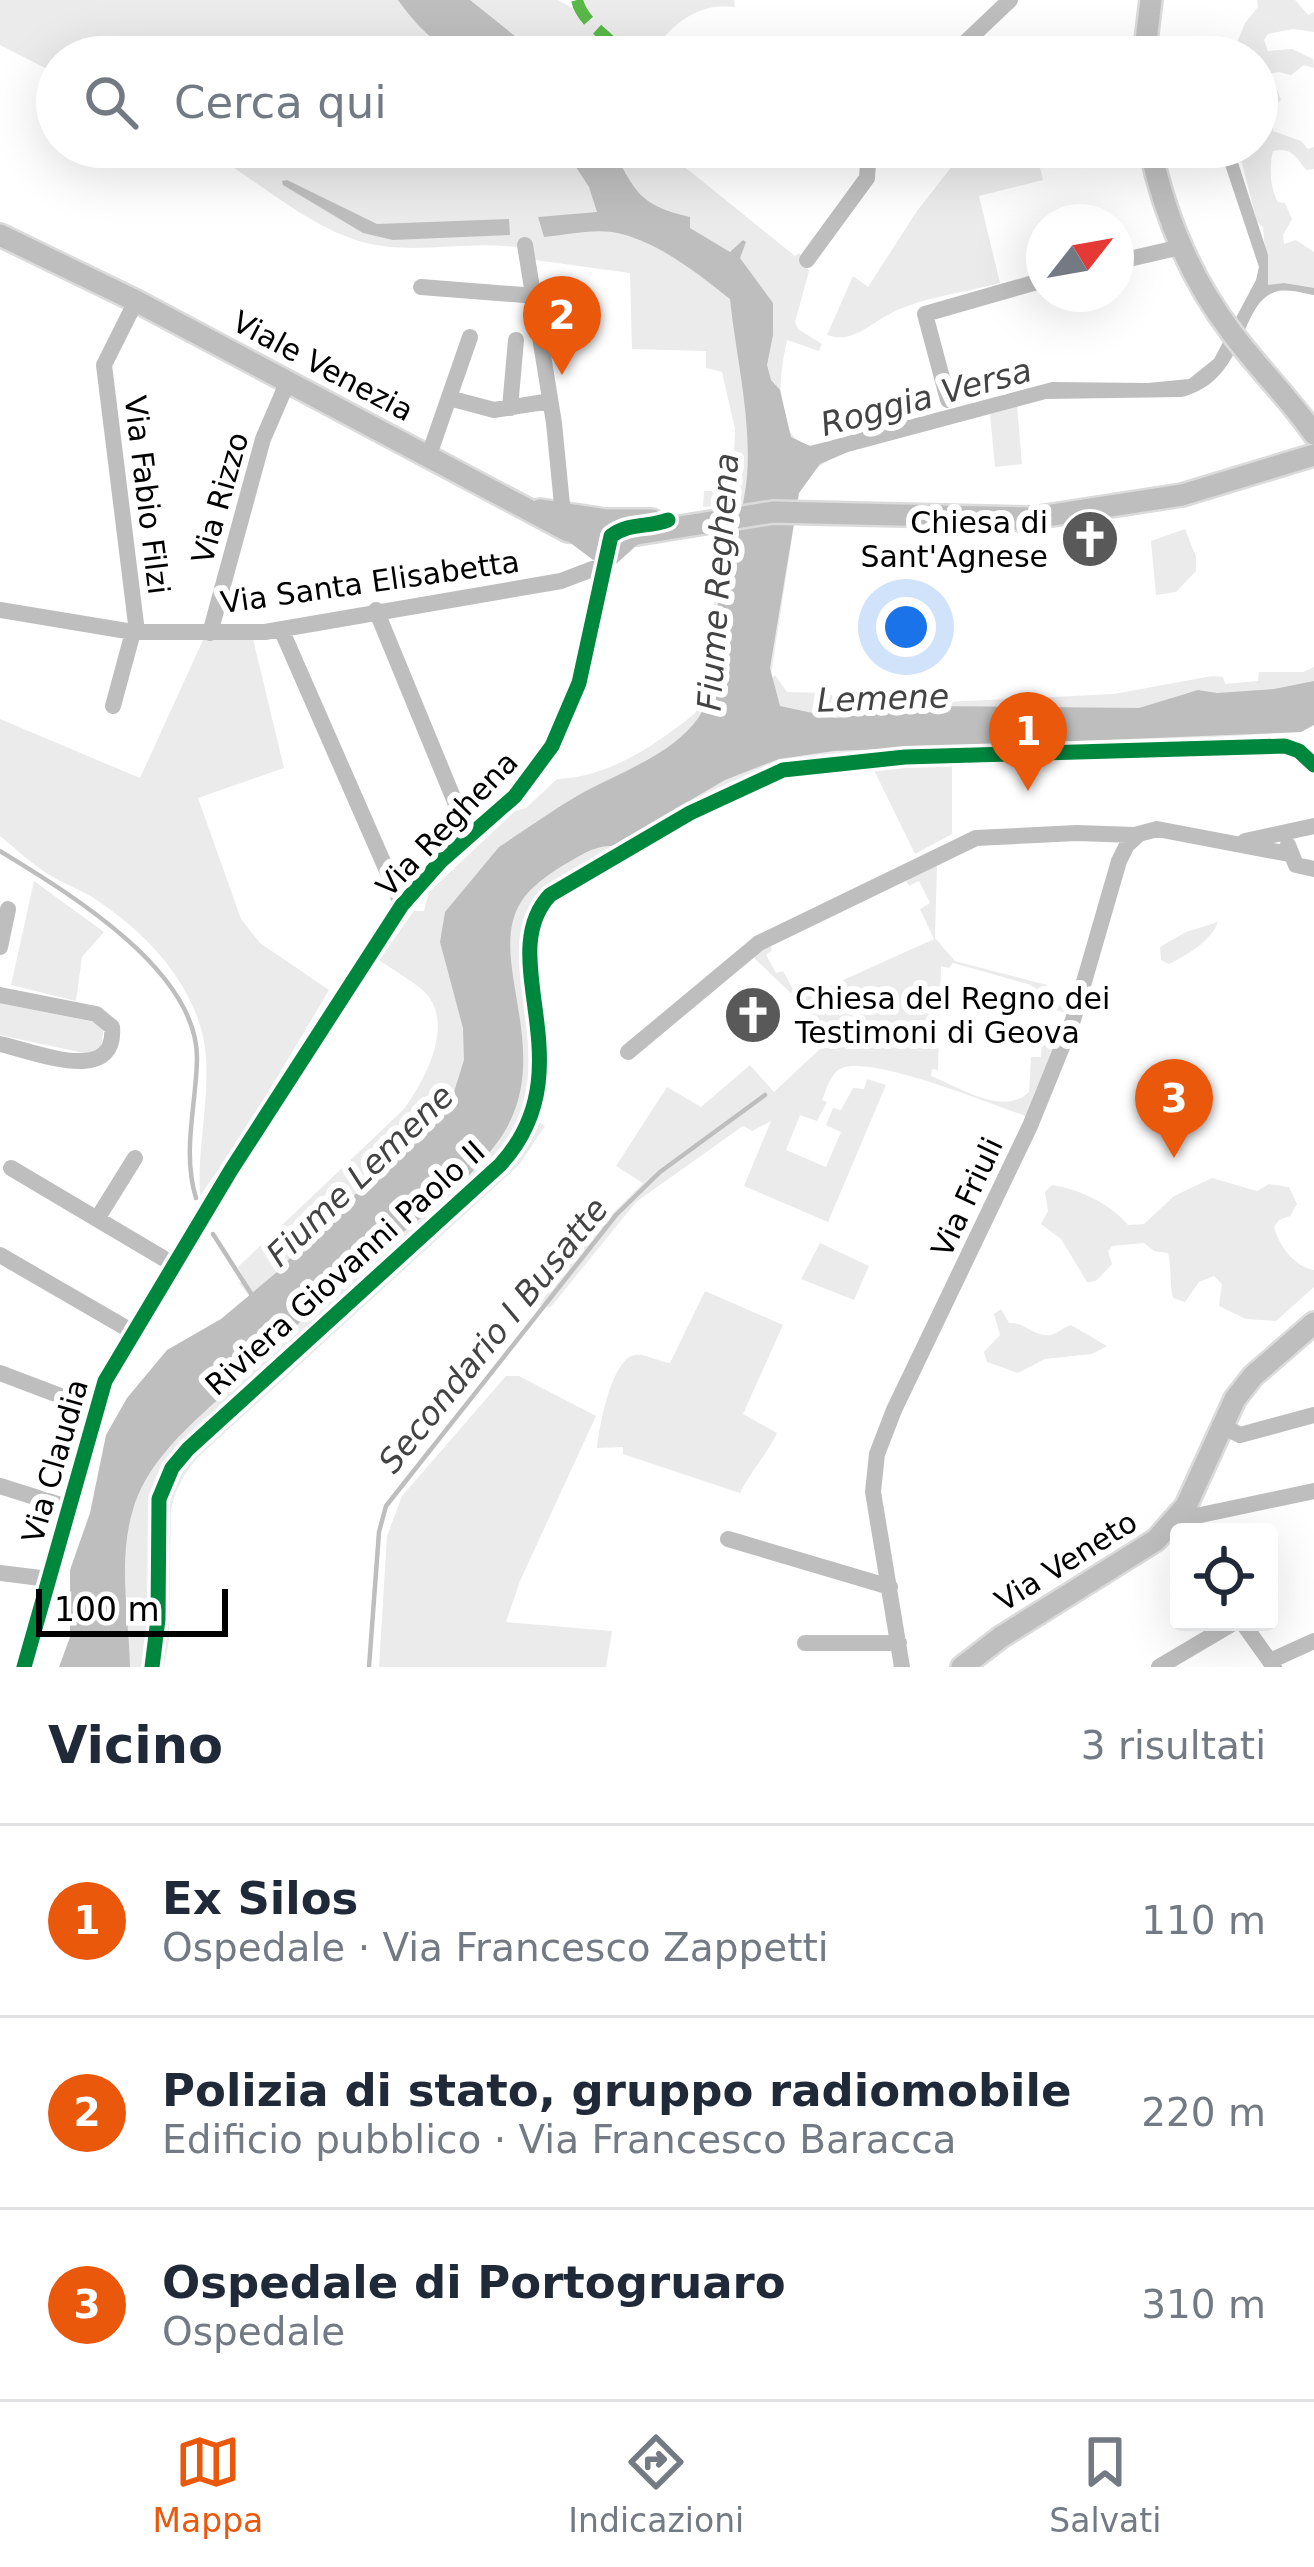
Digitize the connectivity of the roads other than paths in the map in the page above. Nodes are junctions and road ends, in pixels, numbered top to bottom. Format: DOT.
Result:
graph roads {
  1 [pos="1010,0"];
  2 [pos="1151,0"];
  3 [pos="972,36"];
  4 [pos="1147,36"];
  5 [pos="868,168"];
  6 [pos="1155,168"];
  7 [pos="0,224"];
  8 [pos="0,236"];
  9 [pos="525,244"];
  10 [pos="1181,247"];
  11 [pos="1134,258"];
  12 [pos="807,260"];
  13 [pos="81,272"];
  14 [pos="1026,285"];
  15 [pos="421,286"];
  16 [pos="537,296"];
  17 [pos="136,301"];
  18 [pos="470,337"];
  19 [pos="516,340"];
  20 [pos="288,380"];
  21 [pos="1271,380"];
  22 [pos="449,398"];
  23 [pos="550,400"];
  24 [pos="949,400"];
  25 [pos="510,408"];
  26 [pos="1314,413"];
  27 [pos="1314,434"];
  28 [pos="429,455"];
  29 [pos="1314,455"];
  30 [pos="1314,470"];
  31 [pos="1085,512"];
  32 [pos="954,515"];
  33 [pos="815,516"];
  34 [pos="732,517"];
  35 [pos="1030,518"];
  36 [pos="668,520"];
  37 [pos="571,521"];
  38 [pos="878,527"];
  39 [pos="609,553"];
  40 [pos="0,610"];
  41 [pos="376,610"];
  42 [pos="281,629"];
  43 [pos="135,632"];
  44 [pos="210,633"];
  45 [pos="113,706"];
  46 [pos="1307,824"];
  47 [pos="1139,834"];
  48 [pos="470,836"];
  49 [pos="1239,843"];
  50 [pos="1289,854"];
  51 [pos="1314,869"];
  52 [pos="402,905"];
  53 [pos="8,909"];
  54 [pos="0,947"];
  55 [pos="0,994"];
  56 [pos="0,1045"];
  57 [pos="628,1052"];
  58 [pos="135,1158"];
  59 [pos="11,1168"];
  60 [pos="97,1219"];
  61 [pos="201,1219"];
  62 [pos="0,1255"];
  63 [pos="173,1264"];
  64 [pos="1314,1323"];
  65 [pos="133,1332"];
  66 [pos="0,1373"];
  67 [pos="95,1409"];
  68 [pos="1314,1415"];
  69 [pos="1220,1425"];
  70 [pos="0,1486"];
  71 [pos="1314,1490"];
  72 [pos="70,1508"];
  73 [pos="1182,1523"];
  74 [pos="1192,1523"];
  75 [pos="1170,1533"];
  76 [pos="728,1539"];
  77 [pos="0,1573"];
  78 [pos="50,1579"];
  79 [pos="890,1587"];
  80 [pos="1223,1631"];
  81 [pos="1246,1631"];
  82 [pos="1314,1641"];
  83 [pos="805,1643"];
  84 [pos="899,1643"];
  85 [pos="1272,1664"];
  86 [pos="24,1667"];
  87 [pos="902,1667"];
  88 [pos="962,1667"];
  89 [pos="1159,1667"];
  1 -- 3 [label="street"];
  2 -- 4 [label="main road"];
  5 -- 12 [label="street"];
  6 -- 10 [label="main road"];
  7 -- 13 [label="main road, Viale Venezia"];
  8 -- 13 [label="main road, Viale Venezia"];
  9 -- 16 [label="street"];
  10 -- 11 [label="street"];
  10 -- 21 [label="main road"];
  13 -- 17 [label="main road, Viale Venezia"];
  14 -- 24 [label="street"];
  15 -- 16 [label="street"];
  16 -- 23 [label="street"];
  17 -- 20 [label="main road, Viale Venezia"];
  17 -- 43 [label="street, Via Fabio Filzi"];
  18 -- 22 [label="street"];
  19 -- 25 [label="street"];
  20 -- 28 [label="main road, Viale Venezia"];
  20 -- 44 [label="street, Via Rizzo"];
  21 -- 26 [label="main road"];
  21 -- 27 [label="main road"];
  22 -- 25 [label="street"];
  22 -- 28 [label="street"];
  23 -- 25 [label="street"];
  23 -- 37 [label="street"];
  28 -- 37 [label="main road, Viale Venezia"];
  29 -- 31 [label="main road"];
  30 -- 31 [label="main road"];
  31 -- 35 [label="main road"];
  32 -- 33 [label="main road"];
  32 -- 35 [label="main road"];
  32 -- 38 [label="street"];
  33 -- 34 [label="main road"];
  33 -- 38 [label="main road"];
  34 -- 36 [label="main road, Viale Venezia"];
  34 -- 39 [label="main road, Viale Venezia"];
  35 -- 38 [label="main road"];
  36 -- 37 [label="main road, Viale Venezia"];
  36 -- 39 [label="street, Viale Venezia"];
  37 -- 39 [label="main road, Viale Venezia"];
  39 -- 41 [label="street, Via Santa Elisabetta"];
  39 -- 48 [label="street, Via Reghena"];
  40 -- 43 [label="street, Via Santa Elisabetta"];
  41 -- 42 [label="street, Via Santa Elisabetta"];
  41 -- 48 [label="street"];
  42 -- 44 [label="street, Via Santa Elisabetta"];
  42 -- 52 [label="street"];
  43 -- 44 [label="street, Via Santa Elisabetta"];
  43 -- 45 [label="street"];
  46 -- 49 [label="street"];
  46 -- 50 [label="street"];
  47 -- 49 [label="street"];
  47 -- 57 [label="street"];
  47 -- 79 [label="street, Via Friuli"];
  48 -- 52 [label="street, Via Reghena"];
  49 -- 50 [label="street"];
  50 -- 51 [label="street"];
  52 -- 61 [label="street, Via Reghena"];
  53 -- 54 [label="street"];
  55 -- 56 [label="street"];
  58 -- 60 [label="street"];
  59 -- 60 [label="street"];
  60 -- 63 [label="street"];
  61 -- 63 [label="street, Via Claudia"];
  62 -- 65 [label="street"];
  63 -- 65 [label="street, Via Claudia"];
  64 -- 69 [label="main road, Via Veneto"];
  65 -- 67 [label="street, Via Claudia"];
  66 -- 67 [label="street"];
  67 -- 72 [label="street, Via Claudia"];
  68 -- 69 [label="street"];
  69 -- 73 [label="main road, Via Veneto"];
  70 -- 72 [label="street"];
  71 -- 74 [label="street"];
  72 -- 78 [label="street, Via Claudia"];
  75 -- 88 [label="main road, Via Veneto"];
  76 -- 79 [label="street"];
  77 -- 78 [label="street"];
  78 -- 86 [label="street, Via Claudia"];
  79 -- 84 [label="street, Via Friuli"];
  80 -- 89 [label="street"];
  81 -- 85 [label="street"];
  82 -- 85 [label="street"];
  83 -- 84 [label="street"];
  84 -- 87 [label="street, Via Friuli"];
}
